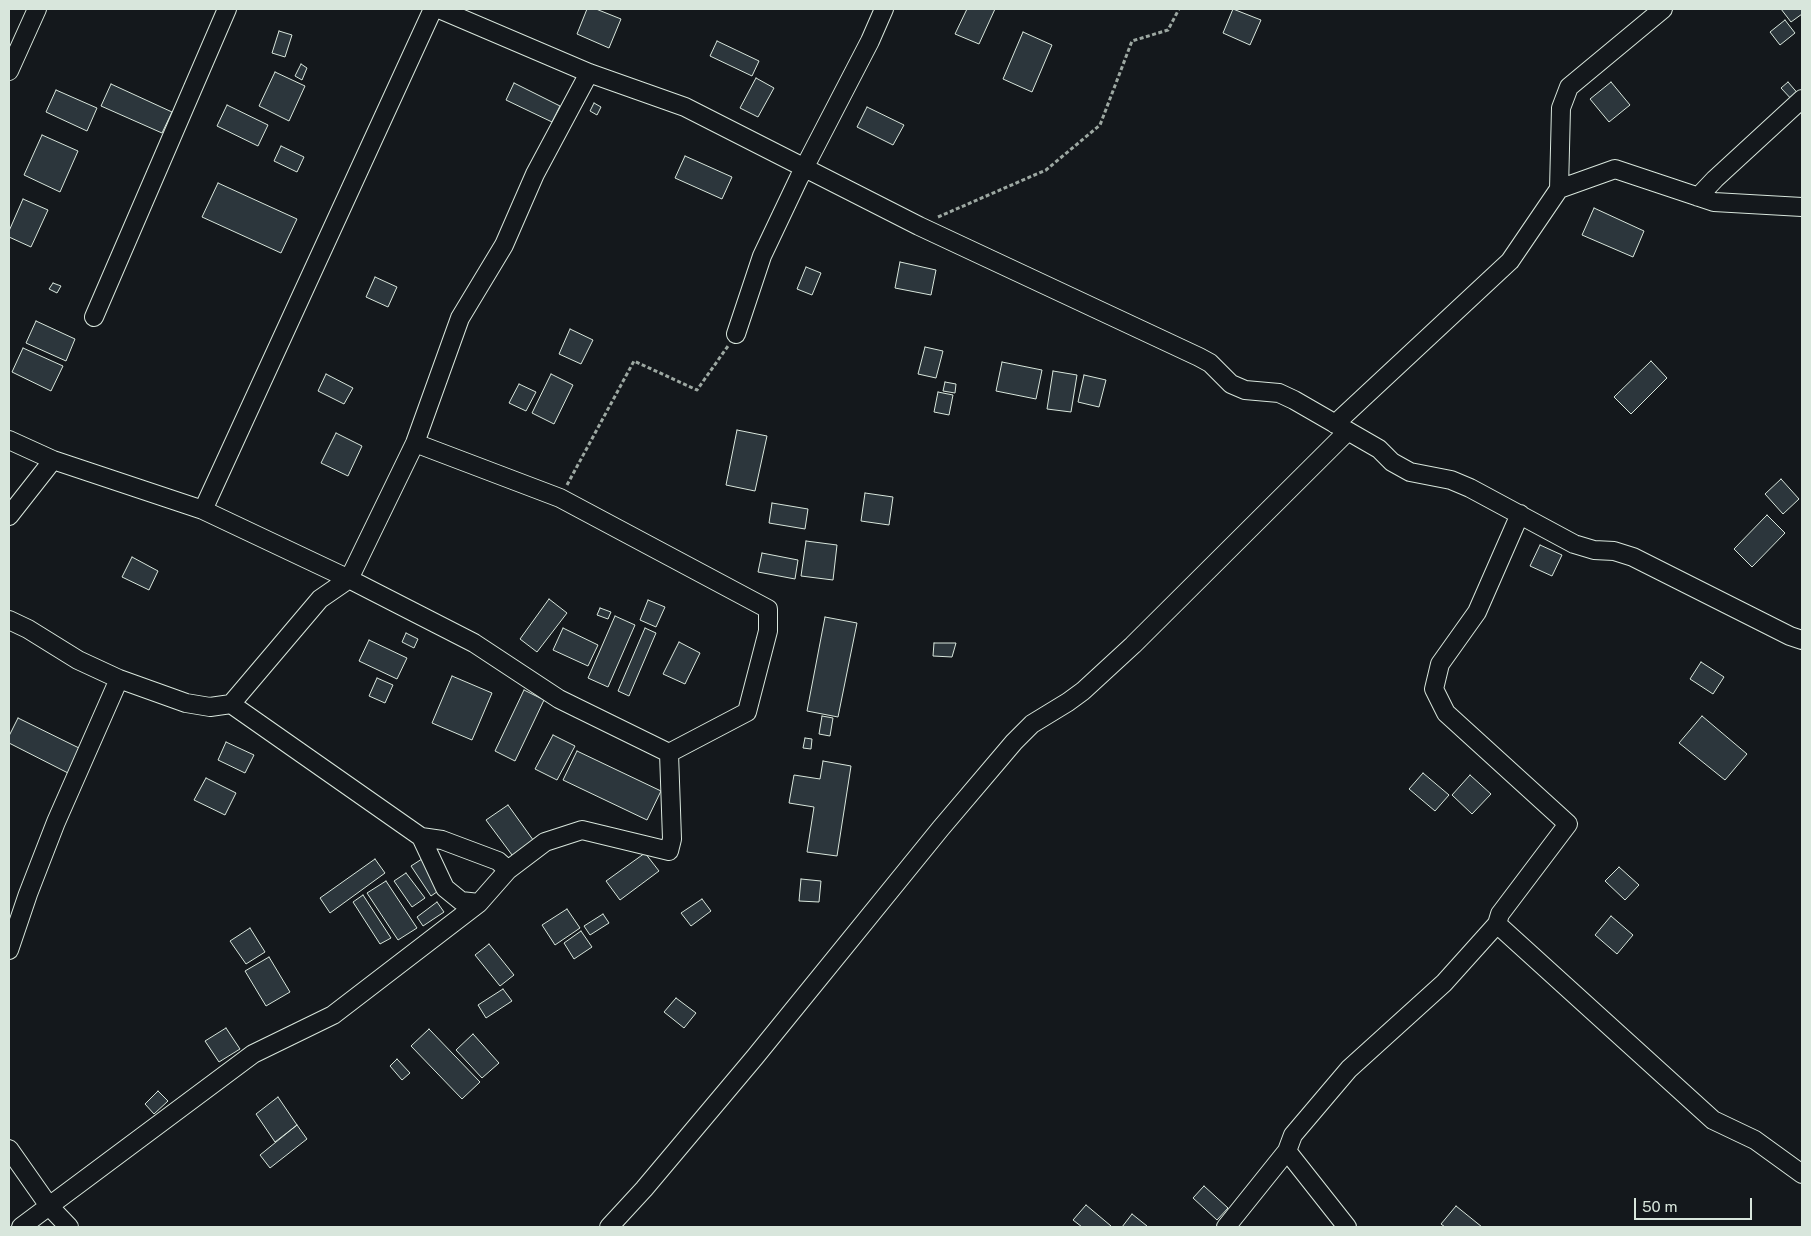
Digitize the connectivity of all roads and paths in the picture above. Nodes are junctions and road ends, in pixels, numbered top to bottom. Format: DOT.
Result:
graph roads {
  1 [pos="37,9"];
  2 [pos="228,9"];
  3 [pos="433,9"];
  4 [pos="439,9"];
  5 [pos="884,9"];
  6 [pos="1179,9"];
  7 [pos="1663,9"];
  8 [pos="9,71"];
  9 [pos="589,73"];
  10 [pos="1802,99"];
  11 [pos="805,168"];
  12 [pos="1559,189"];
  13 [pos="1698,197"];
  14 [pos="1802,207"];
  15 [pos="919,226"];
  16 [pos="94,317"];
  17 [pos="736,334"];
  18 [pos="1342,428"];
  19 [pos="9,440"];
  20 [pos="415,443"];
  21 [pos="54,460"];
  22 [pos="560,498"];
  23 [pos="203,510"];
  24 [pos="1520,514"];
  25 [pos="9,516"];
  26 [pos="349,579"];
  27 [pos="9,620"];
  28 [pos="1802,640"];
  29 [pos="119,679"];
  30 [pos="231,704"];
  31 [pos="668,753"];
  32 [pos="422,838"];
  33 [pos="508,870"];
  34 [pos="480,902"];
  35 [pos="1496,924"];
  36 [pos="9,950"];
  37 [pos="9,1149"];
  38 [pos="1287,1151"];
  39 [pos="1802,1174"];
  40 [pos="50,1206"];
  41 [pos="20,1227"];
  42 [pos="69,1227"];
  43 [pos="609,1227"];
  44 [pos="1226,1227"];
  45 [pos="1347,1227"];
  1 -- 8 [label="street"];
  2 -- 16 [label="street"];
  3 -- 23 [label="street"];
  4 -- 9 [label="street"];
  5 -- 11 [label="street"];
  6 -- 15 [label="path"];
  7 -- 12 [label="street"];
  9 -- 11 [label="street"];
  9 -- 20 [label="street"];
  10 -- 13 [label="street"];
  11 -- 15 [label="street"];
  11 -- 17 [label="street"];
  12 -- 13 [label="street"];
  12 -- 18 [label="street"];
  13 -- 14 [label="street"];
  15 -- 18 [label="street"];
  17 -- 22 [label="path"];
  18 -- 24 [label="street"];
  18 -- 43 [label="street"];
  19 -- 21 [label="street"];
  20 -- 22 [label="street"];
  20 -- 26 [label="street"];
  21 -- 23 [label="street"];
  21 -- 25 [label="street"];
  22 -- 31 [label="street"];
  23 -- 26 [label="street"];
  24 -- 28 [label="street"];
  24 -- 35 [label="street"];
  26 -- 30 [label="street"];
  26 -- 31 [label="street"];
  27 -- 29 [label="street"];
  29 -- 30 [label="street"];
  29 -- 36 [label="street"];
  30 -- 32 [label="street"];
  31 -- 33 [label="street"];
  32 -- 33 [label="street"];
  32 -- 34 [label="street"];
  33 -- 34 [label="street"];
  34 -- 40 [label="street"];
  35 -- 38 [label="street"];
  35 -- 39 [label="street"];
  37 -- 40 [label="street"];
  38 -- 44 [label="street"];
  38 -- 45 [label="street"];
  40 -- 41 [label="street"];
  40 -- 42 [label="street"];
}
